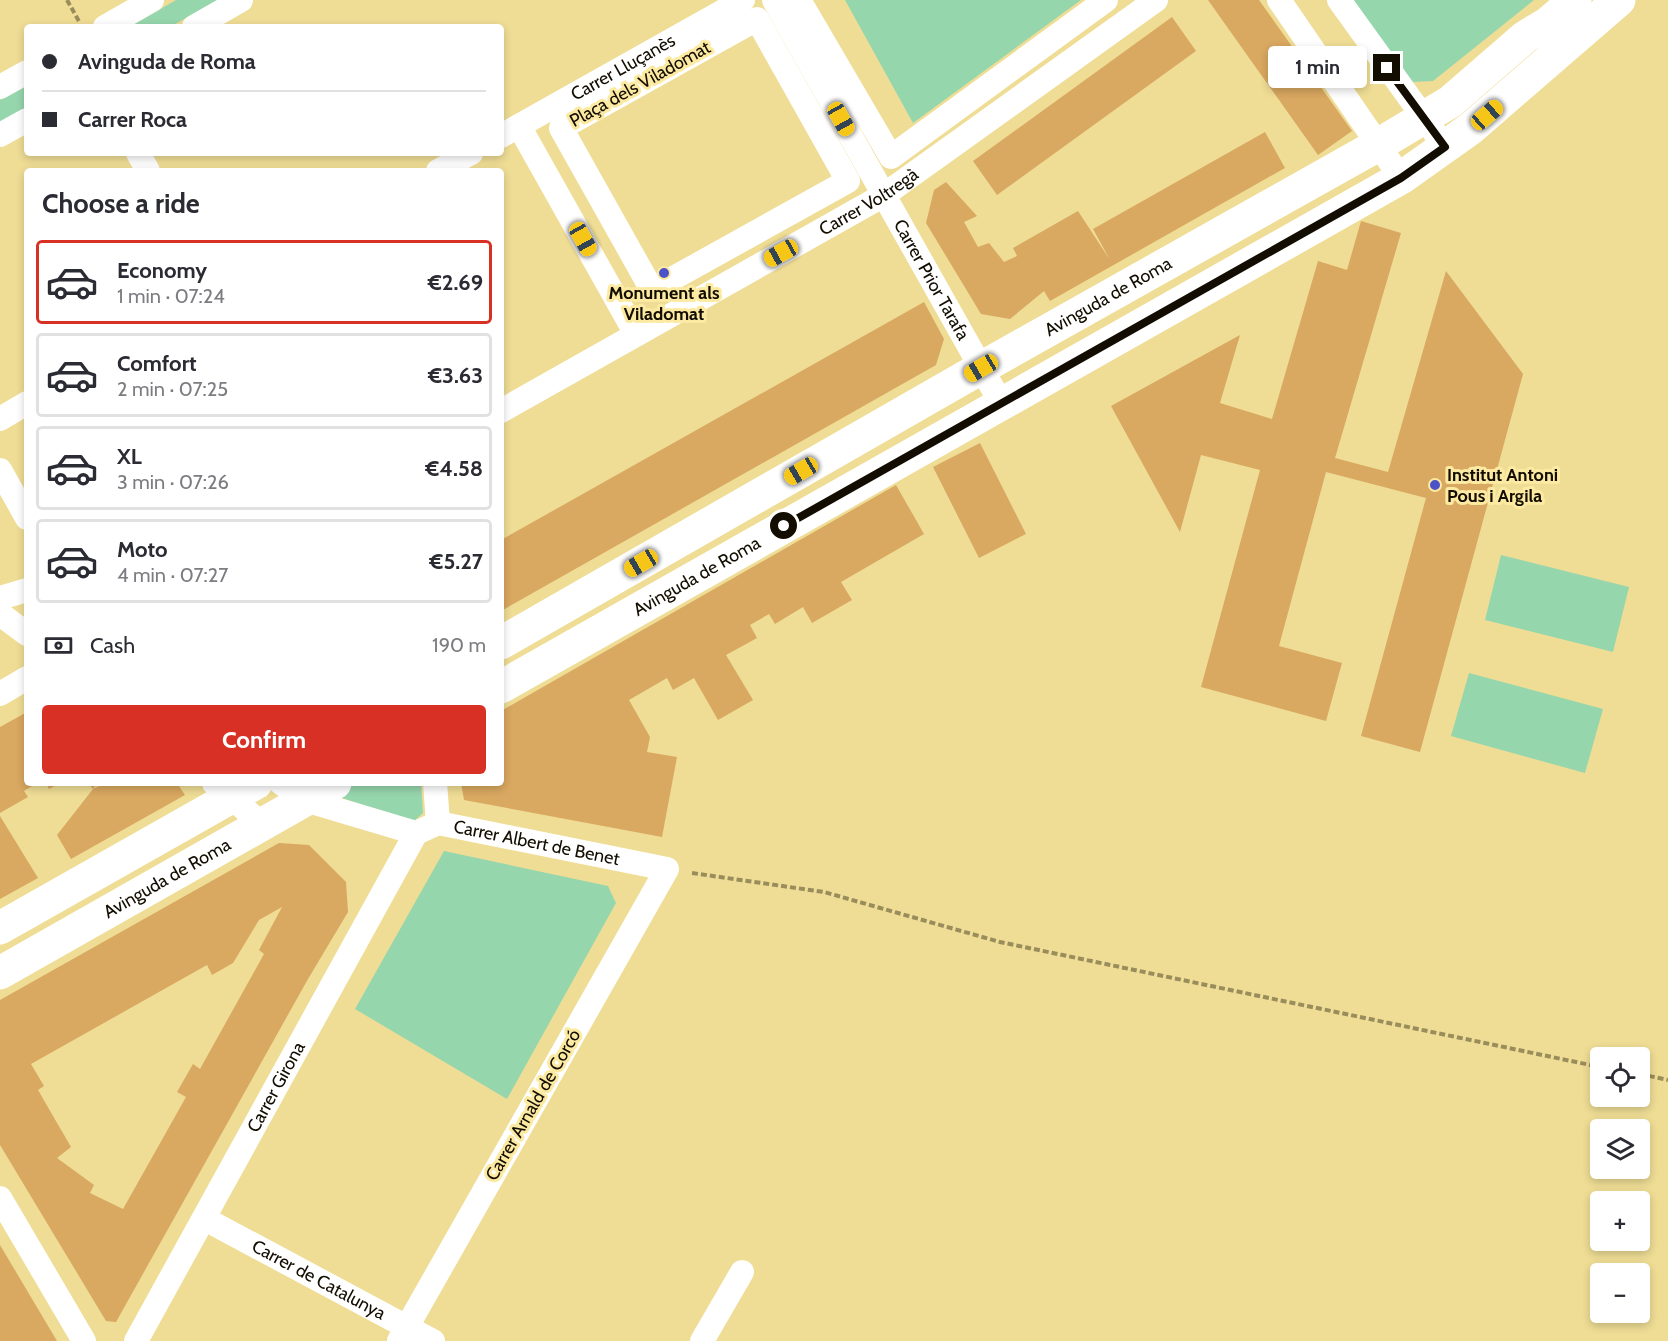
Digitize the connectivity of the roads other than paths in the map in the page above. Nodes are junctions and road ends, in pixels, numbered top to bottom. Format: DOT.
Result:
graph roads {
  1 [pos="152,0"];
  2 [pos="241,0"];
  3 [pos="743,0"];
  4 [pos="774,0"];
  5 [pos="800,0"];
  6 [pos="1107,0"];
  7 [pos="1156,0"];
  8 [pos="1279,0"];
  9 [pos="1338,0"];
  10 [pos="1575,0"];
  11 [pos="1618,0"];
  12 [pos="110,24"];
  13 [pos="199,24"];
  14 [pos="24,74"];
  15 [pos="0,87"];
  16 [pos="1424,118"];
  17 [pos="24,122"];
  18 [pos="510,131"];
  19 [pos="0,135"];
  20 [pos="1378,145"];
  21 [pos="1445,147"];
  22 [pos="466,156"];
  23 [pos="444,168"];
  24 [pos="1401,178"];
  25 [pos="848,181"];
  26 [pos="884,195"];
  27 [pos="636,334"];
  28 [pos="981,368"];
  29 [pos="1001,403"];
  30 [pos="24,406"];
  31 [pos="504,409"];
  32 [pos="0,419"];
  33 [pos="0,470"];
  34 [pos="24,513"];
  35 [pos="24,591"];
  36 [pos="0,598"];
  37 [pos="0,615"];
  38 [pos="24,632"];
  39 [pos="504,641"];
  40 [pos="24,680"];
  41 [pos="504,685"];
  42 [pos="0,694"];
  43 [pos="321,786"];
  44 [pos="435,786"];
  45 [pos="234,788"];
  46 [pos="293,792"];
  47 [pos="438,823"];
  48 [pos="262,824"];
  49 [pos="416,833"];
  50 [pos="666,869"];
  51 [pos="0,928"];
  52 [pos="0,973"];
  53 [pos="0,1198"];
  54 [pos="205,1219"];
  55 [pos="742,1272"];
  56 [pos="403,1334"];
  57 [pos="84,1341"];
  58 [pos="136,1341"];
  59 [pos="433,1341"];
  60 [pos="702,1341"];
  1 -- 12 [label="street"];
  2 -- 13 [label="street"];
  3 -- 18 [label="street, Carrer Lluçanès"];
  4 -- 26 [label="street, Carrer Prior Tarafa"];
  5 -- 6 [label="street"];
  7 -- 26 [label="street, Carrer Voltregà"];
  8 -- 20 [label="street"];
  9 -- 16 [label="street"];
  10 -- 16 [label="street, Avinguda de Roma"];
  11 -- 21 [label="street, Avinguda de Roma"];
  14 -- 15 [label="street"];
  16 -- 20 [label="street, Avinguda de Roma"];
  16 -- 21 [label="street"];
  17 -- 19 [label="street"];
  18 -- 27 [label="street"];
  20 -- 24 [label="street"];
  20 -- 28 [label="street, Avinguda de Roma"];
  21 -- 24 [label="street, Avinguda de Roma"];
  22 -- 23 [label="street"];
  24 -- 29 [label="street, Avinguda de Roma"];
  25 -- 25 [label="street, Plaça dels Viladomat"];
  26 -- 27 [label="street, Carrer Voltregà"];
  26 -- 28 [label="street, Carrer Prior Tarafa"];
  27 -- 31 [label="street, Carrer Voltregà"];
  28 -- 29 [label="street, Carrer Prior Tarafa"];
  28 -- 39 [label="street, Avinguda de Roma"];
  29 -- 41 [label="street, Avinguda de Roma"];
  30 -- 32 [label="street"];
  33 -- 34 [label="street"];
  35 -- 36 [label="street"];
  37 -- 38 [label="street"];
  40 -- 42 [label="street"];
  43 -- 46 [label="street, Avinguda de Roma"];
  44 -- 47 [label="street"];
  45 -- 48 [label="street"];
  45 -- 51 [label="street, Avinguda de Roma"];
  46 -- 48 [label="street, Avinguda de Roma"];
  46 -- 49 [label="street"];
  47 -- 49 [label="street, Carrer Albert de Benet"];
  47 -- 50 [label="street, Carrer Albert de Benet"];
  48 -- 52 [label="street, Avinguda de Roma"];
  49 -- 54 [label="street, Carrer Girona"];
  50 -- 56 [label="street, Carrer Arnald de Corcó"];
  53 -- 57 [label="street"];
  54 -- 56 [label="street, Carrer de Catalunya"];
  54 -- 58 [label="street, Carrer Girona"];
  55 -- 60 [label="street"];
  56 -- 59 [label="street, Carrer de Catalunya"];
}
